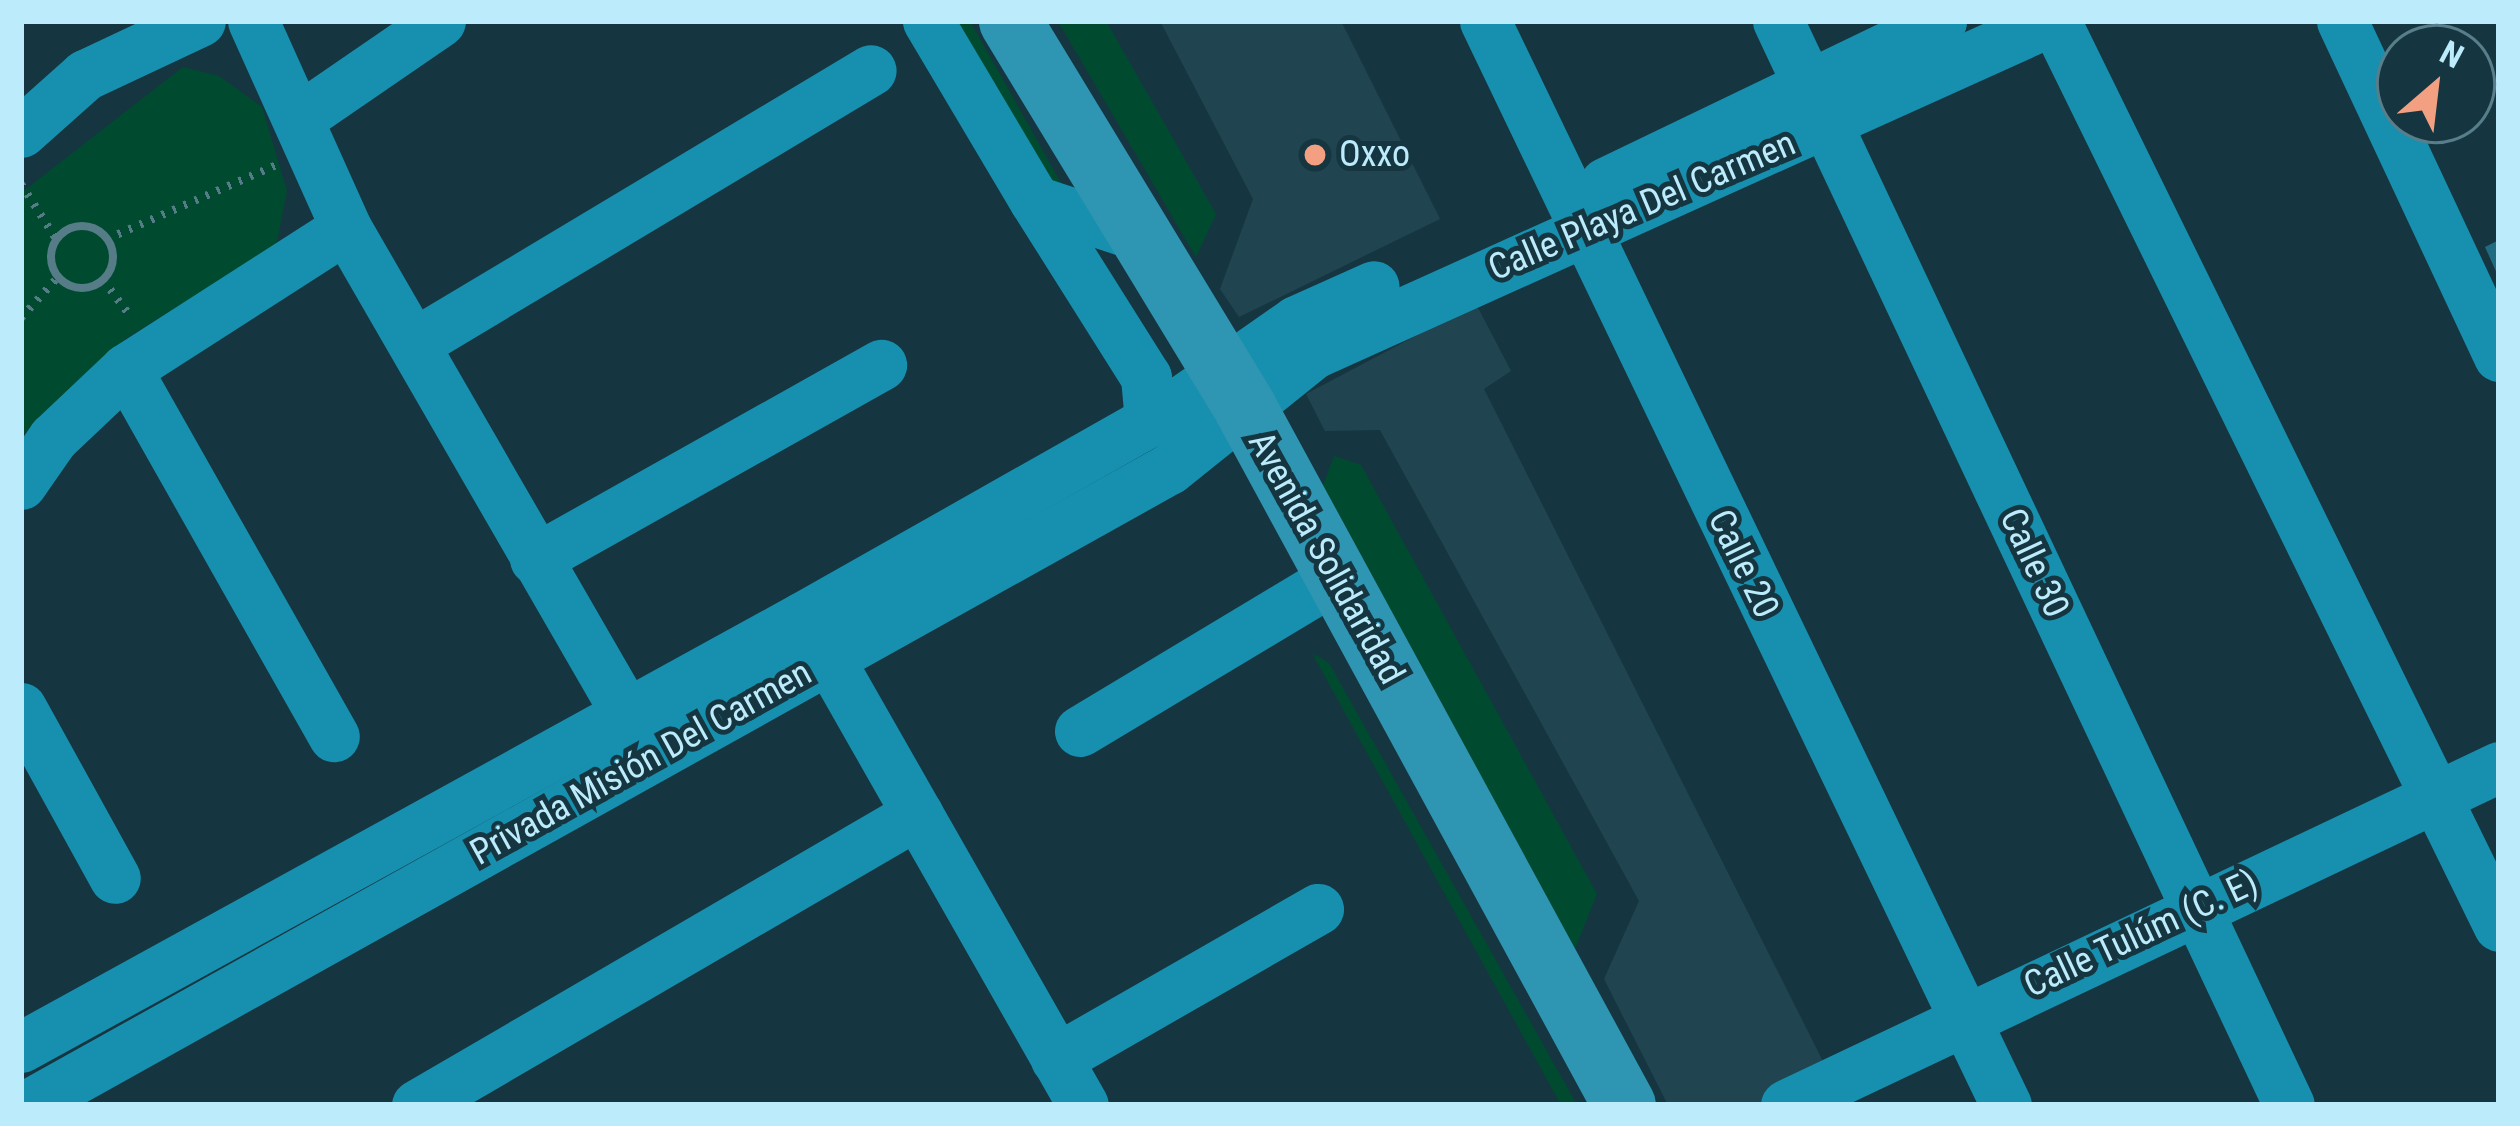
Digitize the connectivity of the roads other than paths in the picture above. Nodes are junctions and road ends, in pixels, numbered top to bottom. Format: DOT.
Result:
graph roads {
  1 [pos="200,21"];
  2 [pos="254,21"];
  3 [pos="440,21"];
  4 [pos="928,21"];
  5 [pos="1010,21"];
  6 [pos="1485,21"];
  7 [pos="1778,21"];
  8 [pos="1941,21"];
  9 [pos="2053,21"];
  10 [pos="2342,21"];
  11 [pos="871,70"];
  12 [pos="1818,106"];
  13 [pos="21,132"];
  14 [pos="306,133"];
  15 [pos="1035,201"];
  16 [pos="1574,213"];
  17 [pos="346,228"];
  18 [pos="1132,233"];
  19 [pos="415,344"];
  20 [pos="2499,356"];
  21 [pos="881,365"];
  22 [pos="126,369"];
  23 [pos="1232,389"];
  24 [pos="1150,421"];
  25 [pos="21,484"];
  26 [pos="535,559"];
  27 [pos="1335,578"];
  28 [pos="829,659"];
  29 [pos="21,708"];
  30 [pos="625,711"];
  31 [pos="1080,731"];
  32 [pos="334,736"];
  33 [pos="641,763"];
  34 [pos="2499,767"];
  35 [pos="2439,795"];
  36 [pos="917,814"];
  37 [pos="115,878"];
  38 [pos="2197,908"];
  39 [pos="1318,909"];
  40 [pos="2499,926"];
  41 [pos="1964,1017"];
  42 [pos="39,1037"];
  43 [pos="1056,1059"];
  44 [pos="89,1090"];
  45 [pos="28,1105"];
  46 [pos="417,1105"];
  47 [pos="1083,1105"];
  48 [pos="1624,1105"];
  49 [pos="1786,1105"];
  50 [pos="2006,1105"];
  51 [pos="2289,1105"];
  1 -- 13 [label="street"];
  2 -- 14 [label="street"];
  3 -- 14 [label="street"];
  4 -- 15 [label="street"];
  5 -- 18 [label="main road, Avenida Solidaridad"];
  6 -- 16 [label="street, Calle 20"];
  7 -- 12 [label="street, Calle 30"];
  8 -- 12 [label="street, Calle Playa Del Carmen"];
  9 -- 12 [label="street, Calle Playa Del Carmen"];
  9 -- 35 [label="street"];
  10 -- 20 [label="street"];
  11 -- 19 [label="street"];
  12 -- 16 [label="street, Calle Playa Del Carmen"];
  12 -- 38 [label="street, Calle 30"];
  14 -- 17 [label="street"];
  15 -- 18 [label="street"];
  15 -- 24 [label="street"];
  16 -- 23 [label="street, Calle Playa Del Carmen"];
  16 -- 41 [label="street, Calle 20"];
  17 -- 19 [label="street"];
  17 -- 22 [label="street"];
  18 -- 23 [label="main road, Avenida Solidaridad"];
  19 -- 26 [label="street"];
  21 -- 26 [label="street"];
  22 -- 25 [label="street"];
  22 -- 32 [label="street"];
  23 -- 24 [label="street, Privada Misión Del Carmen"];
  23 -- 27 [label="main road, Avenida Solidaridad"];
  23 -- 28 [label="street, Privada Misión Del Carmen"];
  24 -- 30 [label="street, Privada Misión Del Carmen"];
  26 -- 30 [label="street"];
  27 -- 31 [label="street"];
  27 -- 48 [label="main road, Avenida Solidaridad"];
  28 -- 33 [label="street, Privada Misión Del Carmen"];
  28 -- 36 [label="street"];
  29 -- 37 [label="street"];
  30 -- 33 [label="street"];
  30 -- 42 [label="street, Privada Misión Del Carmen"];
  33 -- 44 [label="street, Privada Misión Del Carmen"];
  34 -- 35 [label="street, Calle Tulúm (C. E)"];
  35 -- 38 [label="street, Calle Tulúm (C. E)"];
  35 -- 40 [label="street"];
  36 -- 43 [label="street"];
  36 -- 46 [label="street"];
  38 -- 41 [label="street, Calle Tulúm (C. E)"];
  38 -- 51 [label="street, Calle 30"];
  39 -- 43 [label="street"];
  41 -- 49 [label="street, Calle Tulúm (C. E)"];
  41 -- 50 [label="street, Calle 20"];
  42 -- 44 [label="street"];
  43 -- 47 [label="street"];
  44 -- 45 [label="street, Privada Misión Del Carmen"];
}
